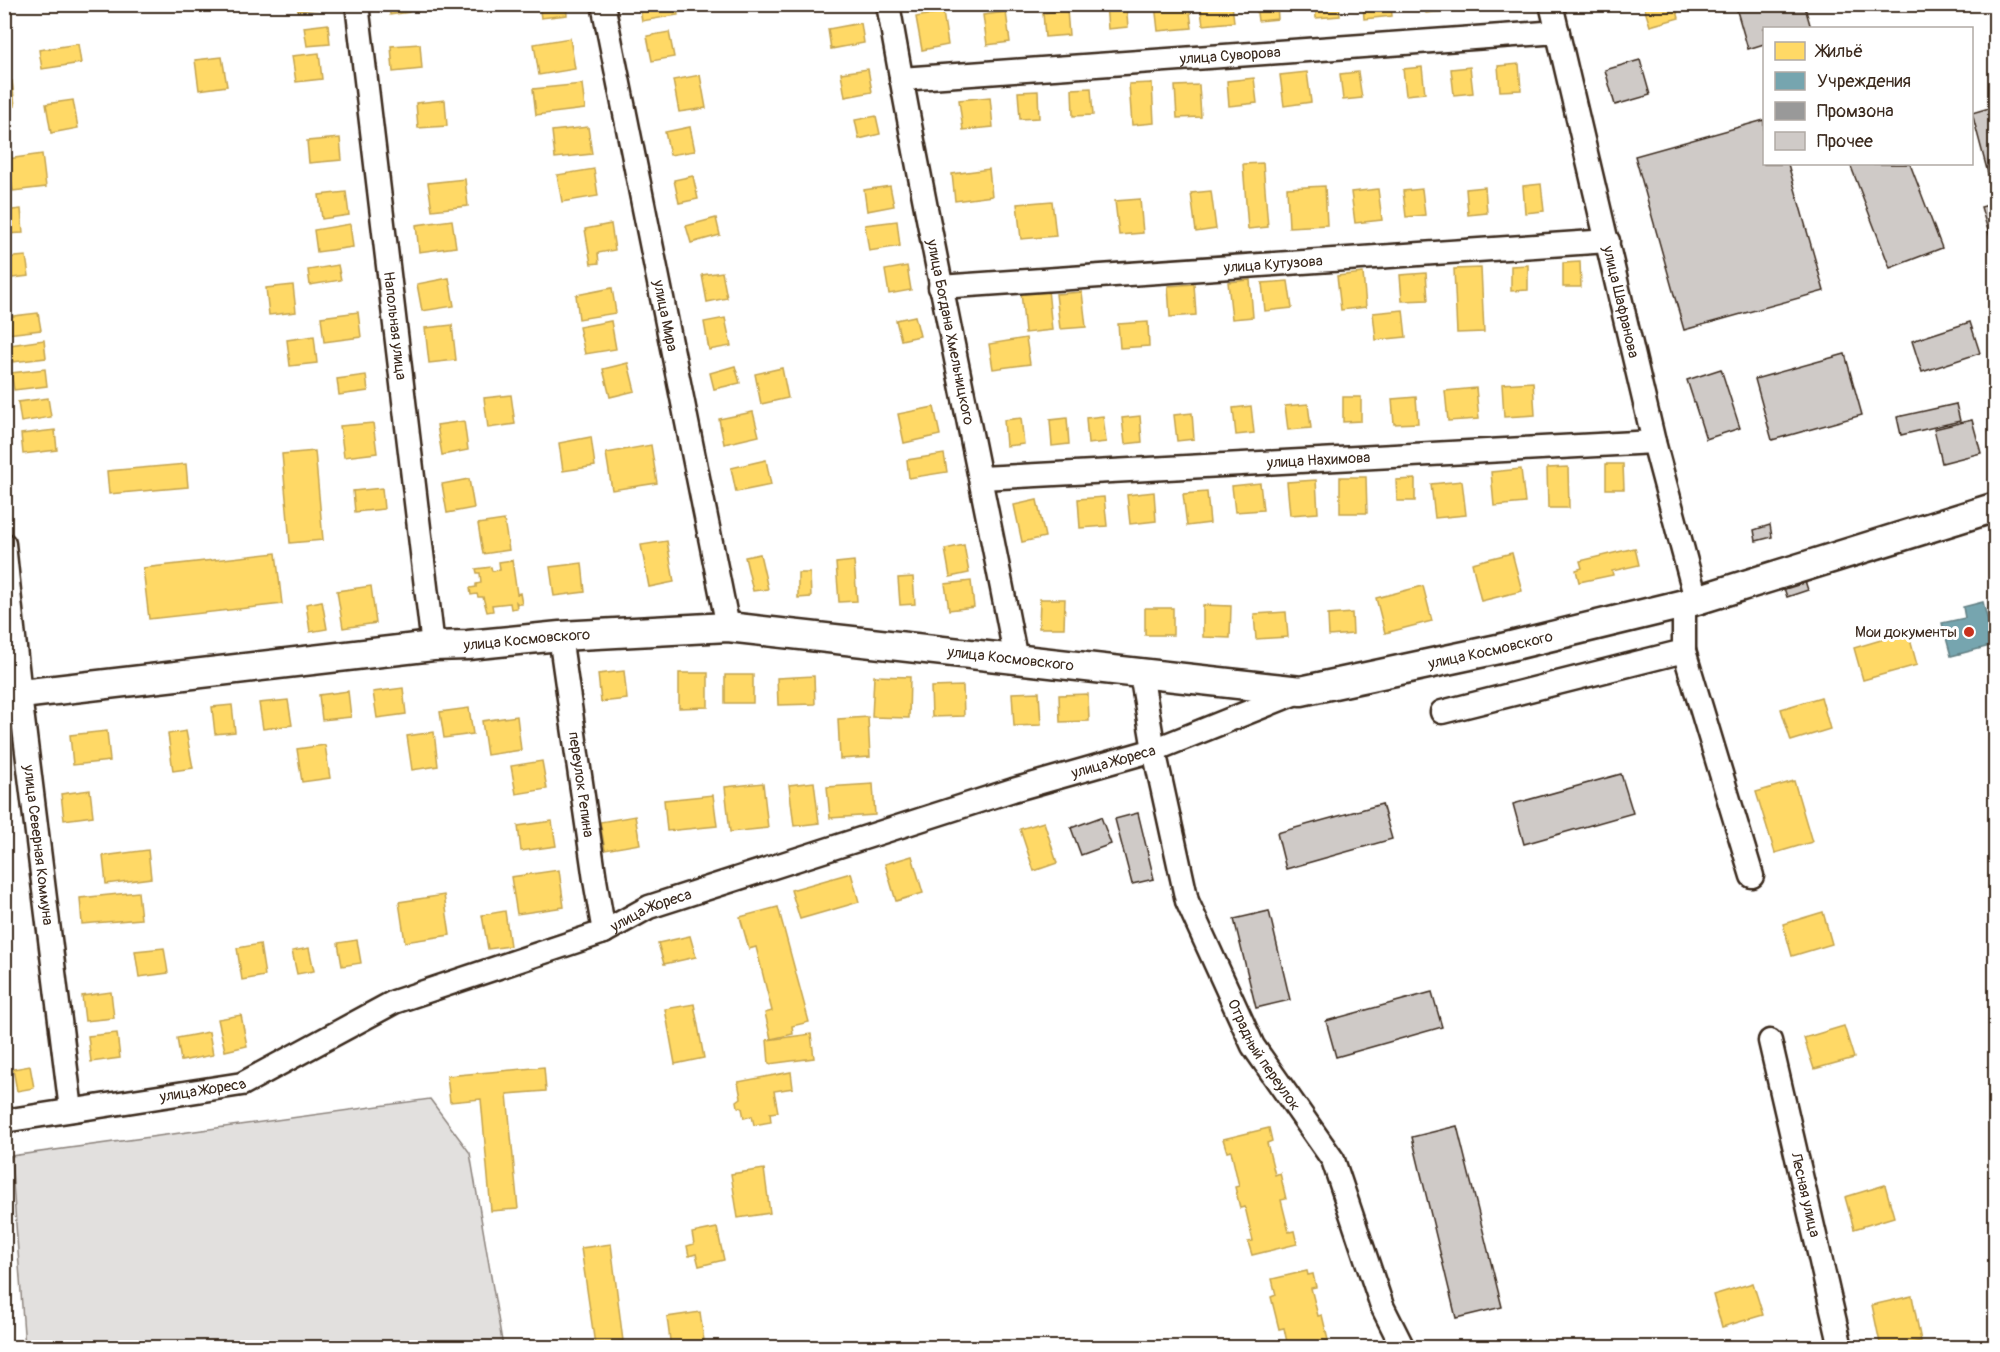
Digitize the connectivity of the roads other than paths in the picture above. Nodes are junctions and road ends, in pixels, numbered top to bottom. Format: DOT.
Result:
graph roads {
  1 [pos="357,4"];
  2 [pos="603,4"];
  3 [pos="888,4"];
  4 [pos="1551,4"];
  5 [pos="1558,32"];
  6 [pos="901,79"];
  7 [pos="1608,241"];
  8 [pos="940,287"];
  9 [pos="1654,442"];
  10 [pos="981,478"];
  11 [pos="1995,507"];
  12 [pos="4,544"];
  13 [pos="1690,602"];
  14 [pos="728,627"];
  15 [pos="560,636"];
  16 [pos="433,646"];
  17 [pos="1684,651"];
  18 [pos="1016,660"];
  19 [pos="1141,673"];
  20 [pos="1301,691"];
  21 [pos="12,696"];
  22 [pos="1442,712"];
  23 [pos="1154,750"];
  24 [pos="1752,876"];
  25 [pos="604,932"];
  26 [pos="1770,1041"];
  27 [pos="71,1110"];
  28 [pos="4,1120"];
  29 [pos="1402,1347"];
  30 [pos="1841,1347"];
  1 -- 16 [label="street, Напольная улица"];
  2 -- 14 [label="street, улица Мира"];
  3 -- 6 [label="street, улица Богдана Хмельницкого"];
  4 -- 5 [label="street, улица Шафранова"];
  5 -- 6 [label="street, улица Суворова"];
  5 -- 7 [label="street, улица Шафранова"];
  6 -- 8 [label="street, улица Богдана Хмельницкого"];
  7 -- 8 [label="street, улица Кутузова"];
  7 -- 9 [label="street, улица Шафранова"];
  8 -- 10 [label="street, улица Богдана Хмельницкого"];
  9 -- 10 [label="street, улица Нахимова"];
  9 -- 13 [label="street, улица Шафранова"];
  10 -- 18 [label="street, улица Богдана Хмельницкого"];
  11 -- 13 [label="main road, улица Космовского"];
  12 -- 21 [label="street, улица Северная Коммуна"];
  13 -- 17 [label="street, улица Шафранова"];
  13 -- 20 [label="main road, улица Космовского"];
  14 -- 15 [label="main road, улица Космовского"];
  14 -- 18 [label="main road, улица Космовского"];
  15 -- 16 [label="main road, улица Космовского"];
  15 -- 25 [label="street, переулок Репина"];
  16 -- 21 [label="main road, улица Космовского"];
  17 -- 22 [label="street"];
  17 -- 24 [label="street, улица Шафранова"];
  18 -- 19 [label="main road, улица Космовского"];
  19 -- 20 [label="main road, улица Космовского"];
  19 -- 23 [label="street, Отрадный переулок"];
  20 -- 23 [label="street, улица Жореса"];
  21 -- 27 [label="street, улица Северная Коммуна"];
  23 -- 25 [label="street, улица Жореса"];
  23 -- 29 [label="street, Отрадный переулок"];
  25 -- 27 [label="street, улица Жореса"];
  26 -- 30 [label="street, Лесная улица"];
  27 -- 28 [label="street, улица Жореса"];
}
